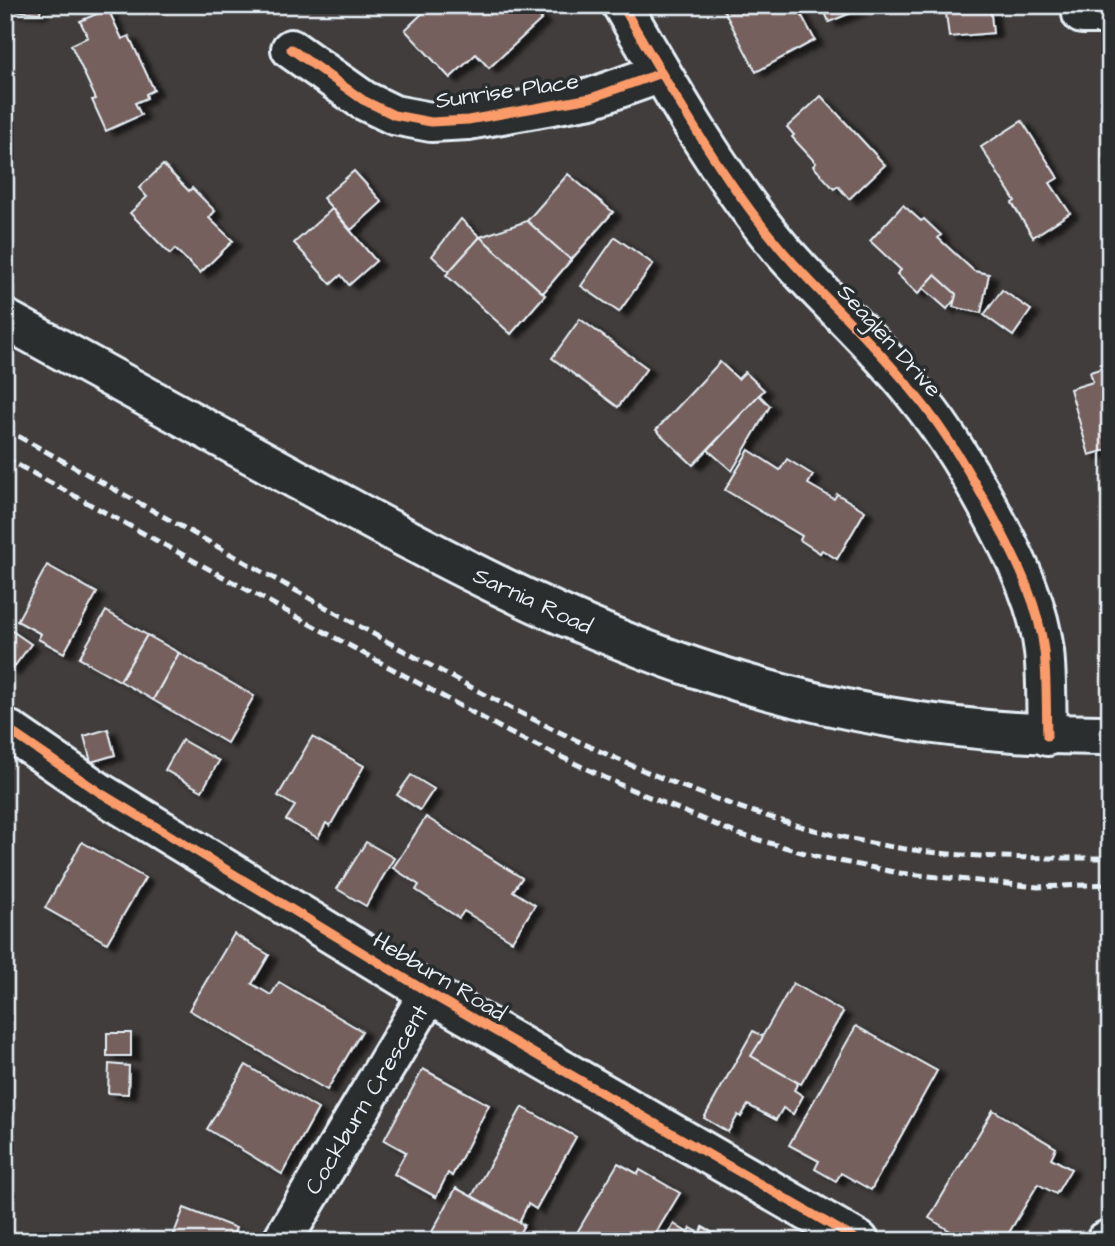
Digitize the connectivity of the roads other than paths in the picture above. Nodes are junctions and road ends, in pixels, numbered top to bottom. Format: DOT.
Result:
graph roads {
  1 [pos="622,5"];
  2 [pos="290,49"];
  3 [pos="661,73"];
  4 [pos="5,319"];
  5 [pos="10,731"];
  6 [pos="1046,736"];
  7 [pos="1110,736"];
  8 [pos="429,993"];
  9 [pos="282,1241"];
  10 [pos="859,1241"];
  1 -- 3 [label="street, Seaglen Drive"];
  2 -- 3 [label="street, Sunrise Place"];
  3 -- 6 [label="street, Seaglen Drive"];
  4 -- 6 [label="street, Sarnia Road"];
  5 -- 8 [label="street, Hebburn Road"];
  6 -- 7 [label="street, Sarnia Road"];
  8 -- 9 [label="street, Cockburn Crescent"];
  8 -- 10 [label="street, Hebburn Road"];
}
